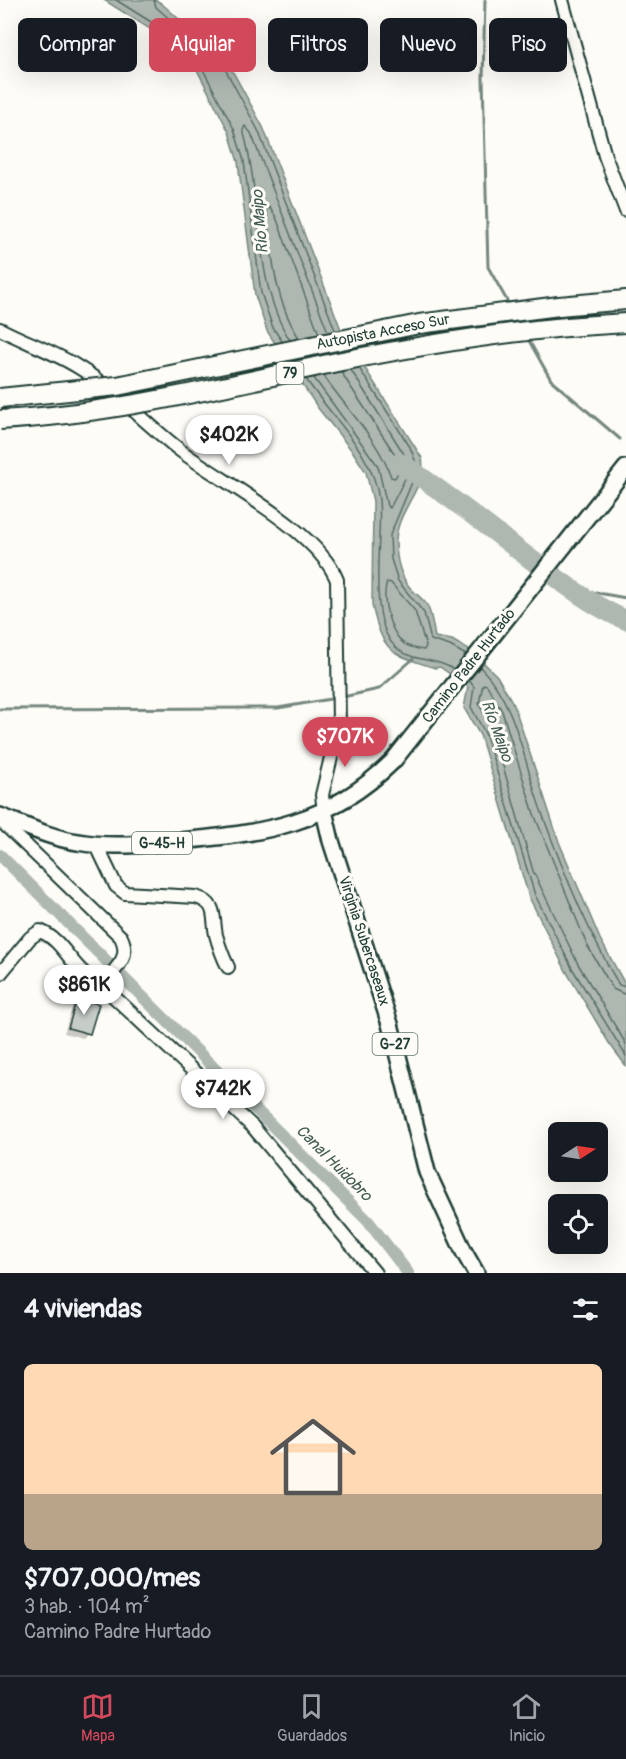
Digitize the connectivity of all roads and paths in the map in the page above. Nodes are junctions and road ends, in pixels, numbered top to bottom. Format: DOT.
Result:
graph roads {
  1 [pos="562,0"];
  2 [pos="626,211"];
  3 [pos="626,300"];
  4 [pos="626,323"];
  5 [pos="0,329"];
  6 [pos="0,398"];
  7 [pos="0,420"];
  8 [pos="626,468"];
  9 [pos="324,811"];
  10 [pos="0,818"];
  11 [pos="96,844"];
  12 [pos="228,967"];
  13 [pos="0,974"];
  14 [pos="107,980"];
  15 [pos="375,1273"];
  16 [pos="476,1273"];
  1 -- 2 [label="street"];
  3 -- 6 [label="highway, Autopista Acceso Sur / 79, bridge"];
  4 -- 7 [label="highway, Autopista Acceso Sur / 79, bridge"];
  5 -- 9 [label="street"];
  8 -- 9 [label="main road, Camino Padre Hurtado / G-45-H"];
  9 -- 11 [label="main road, Camino Padre Hurtado / G-45-H"];
  9 -- 16 [label="main road, Virginia Subercaseaux / G-27"];
  10 -- 11 [label="main road, Camino Padre Hurtado / G-45-H"];
  10 -- 14 [label="street"];
  11 -- 12 [label="street"];
  13 -- 14 [label="street"];
  14 -- 15 [label="street"];
}
